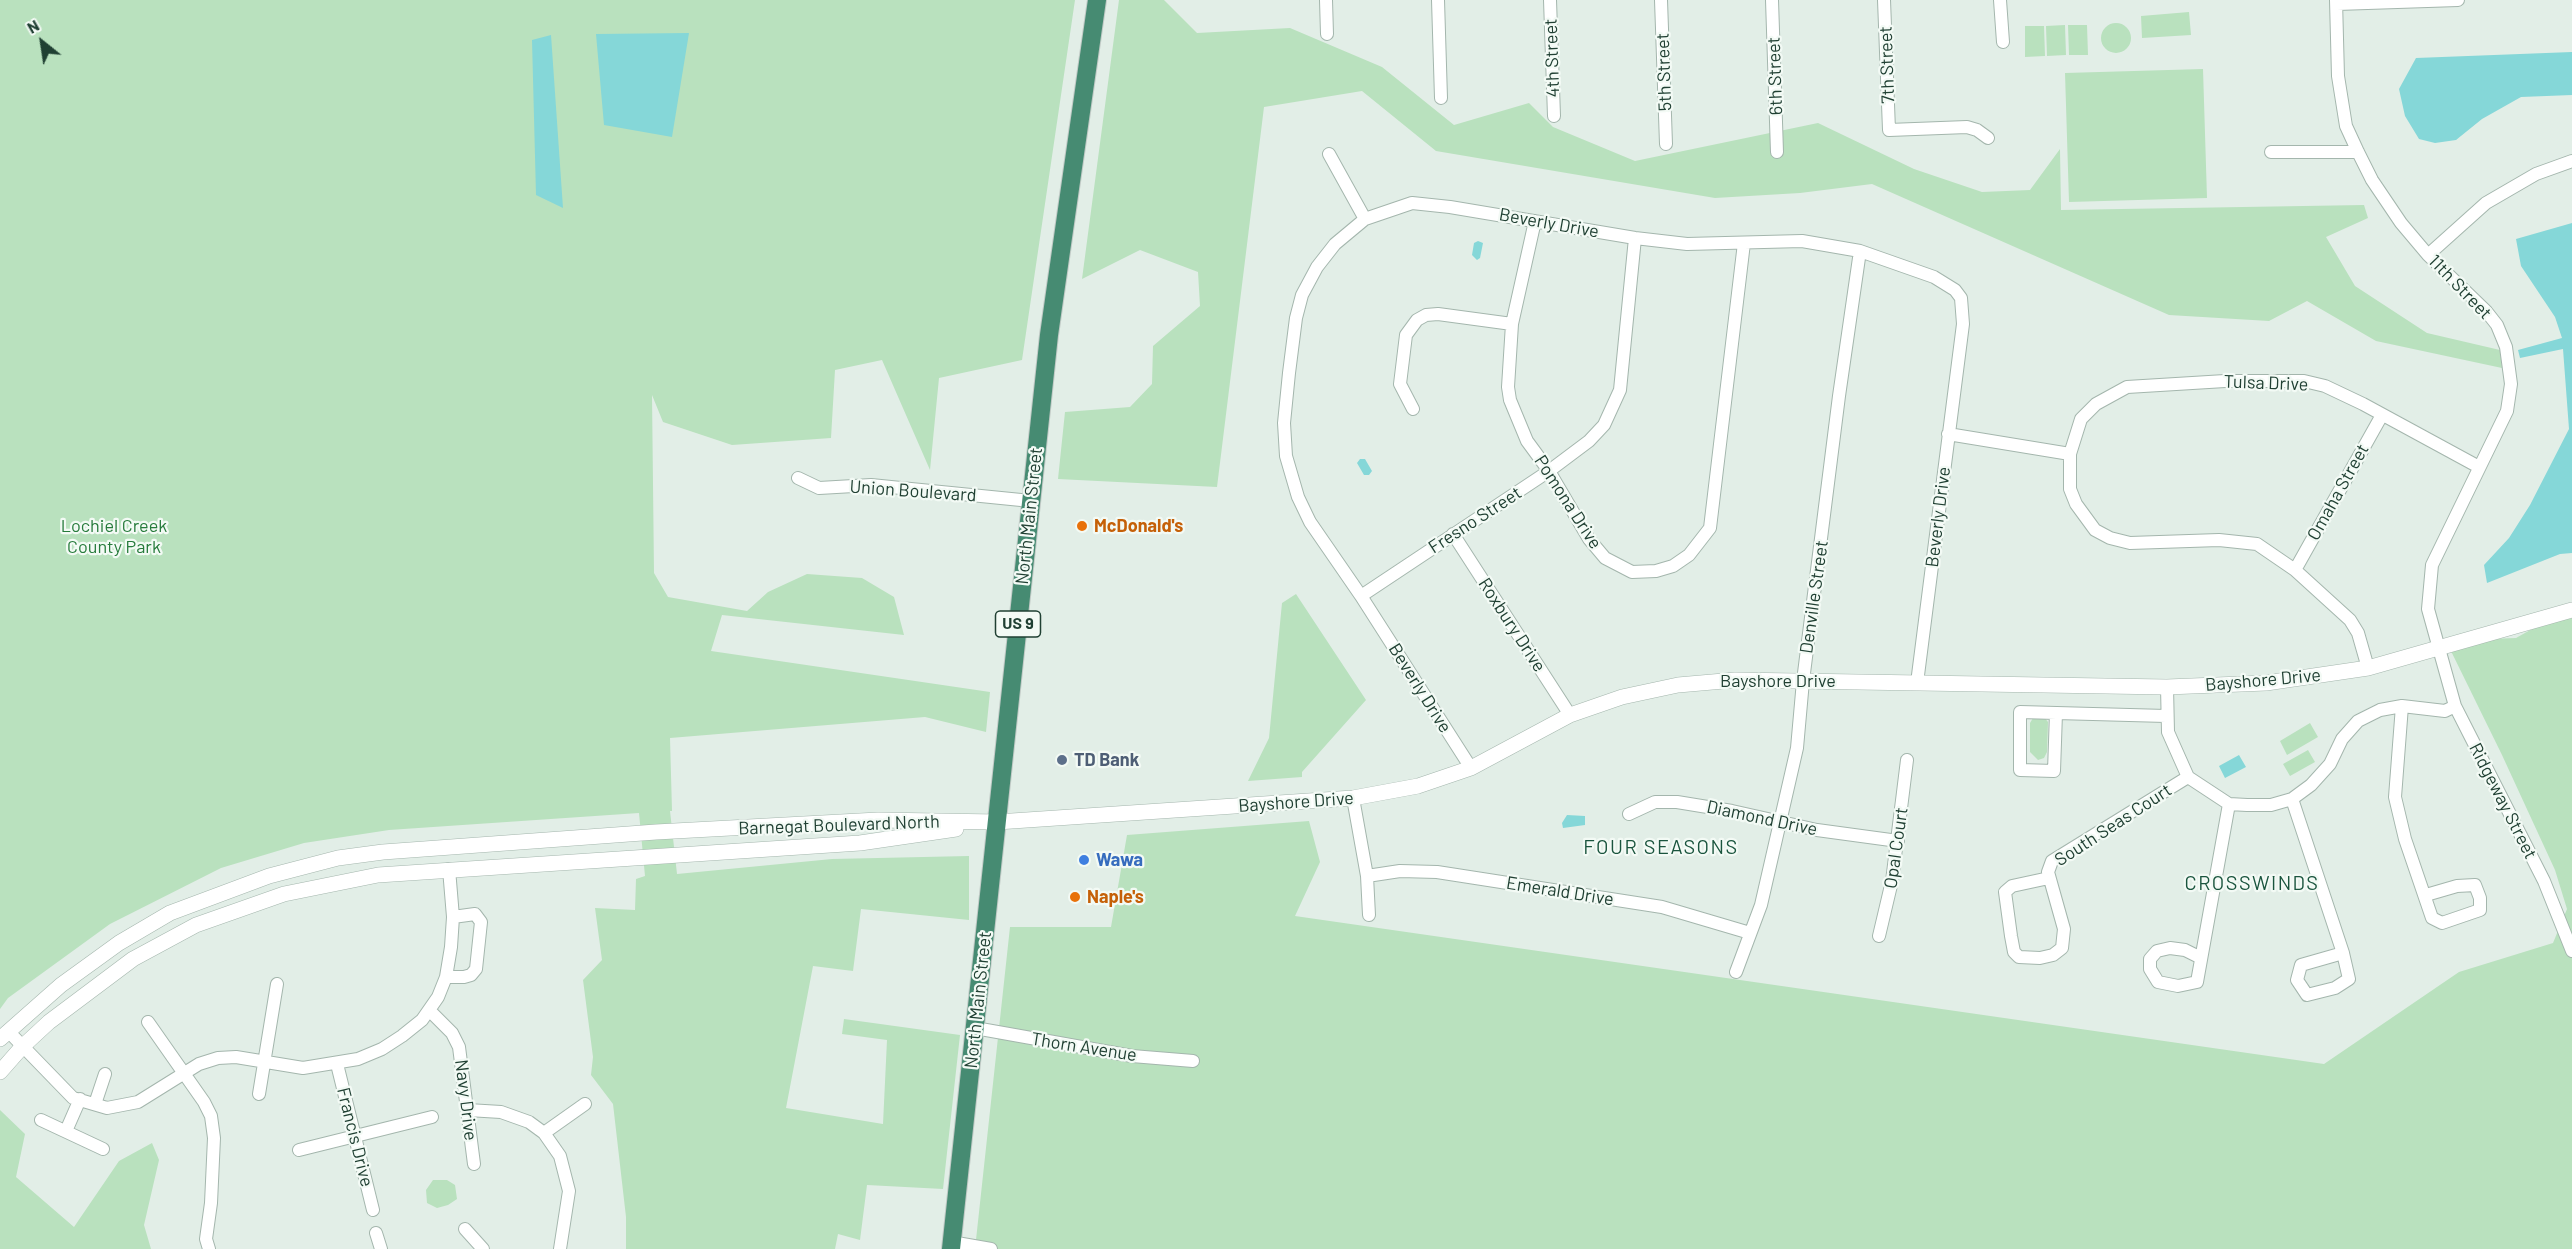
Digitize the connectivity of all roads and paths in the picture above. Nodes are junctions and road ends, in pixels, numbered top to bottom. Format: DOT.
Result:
graph roads {
  1 [pos="1097,0"];
  2 [pos="1326,0"];
  3 [pos="1438,0"];
  4 [pos="1550,0"];
  5 [pos="1661,0"];
  6 [pos="1772,0"];
  7 [pos="1884,0"];
  8 [pos="2000,0"];
  9 [pos="2458,0"];
  10 [pos="2336,2"];
  11 [pos="1326,34"];
  12 [pos="2003,42"];
  13 [pos="1441,98"];
  14 [pos="1554,116"];
  15 [pos="1988,138"];
  16 [pos="1666,144"];
  17 [pos="1777,152"];
  18 [pos="2271,152"];
  19 [pos="2358,152"];
  20 [pos="1329,154"];
  21 [pos="2572,161"];
  22 [pos="1365,219"];
  23 [pos="1535,220"];
  24 [pos="1635,238"];
  25 [pos="1744,243"];
  26 [pos="1860,251"];
  27 [pos="2428,255"];
  28 [pos="1512,324"];
  29 [pos="1413,409"];
  30 [pos="2382,415"];
  31 [pos="1948,434"];
  32 [pos="2070,454"];
  33 [pos="2479,467"];
  34 [pos="1549,471"];
  35 [pos="798,477"];
  36 [pos="1031,501"];
  37 [pos="1453,534"];
  38 [pos="2295,570"];
  39 [pos="1361,596"];
  40 [pos="2572,610"];
  41 [pos="2438,649"];
  42 [pos="2368,668"];
  43 [pos="1803,681"];
  44 [pos="1917,682"];
  45 [pos="2167,687"];
  46 [pos="2402,706"];
  47 [pos="2455,706"];
  48 [pos="2056,713"];
  49 [pos="1570,715"];
  50 [pos="2166,716"];
  51 [pos="1907,760"];
  52 [pos="1471,768"];
  53 [pos="2188,777"];
  54 [pos="1353,798"];
  55 [pos="2292,799"];
  56 [pos="2229,804"];
  57 [pos="1629,814"];
  58 [pos="997,822"];
  59 [pos="1780,823"];
  60 [pos="1898,841"];
  61 [pos="449,869"];
  62 [pos="1367,876"];
  63 [pos="2049,878"];
  64 [pos="2426,895"];
  65 [pos="1369,915"];
  66 [pos="453,917"];
  67 [pos="1750,933"];
  68 [pos="1879,936"];
  69 [pos="2572,951"];
  70 [pos="2343,953"];
  71 [pos="2201,958"];
  72 [pos="1736,972"];
  73 [pos="446,977"];
  74 [pos="277,984"];
  75 [pos="429,1010"];
  76 [pos="148,1022"];
  77 [pos="975,1028"];
  78 [pos="4,1035"];
  79 [pos="22,1047"];
  80 [pos="1193,1060"];
  81 [pos="264,1062"];
  82 [pos="337,1064"];
  83 [pos="0,1072"];
  84 [pos="105,1074"];
  85 [pos="182,1074"];
  86 [pos="259,1094"];
  87 [pos="80,1100"];
  88 [pos="95,1104"];
  89 [pos="585,1104"];
  90 [pos="468,1110"];
  91 [pos="432,1117"];
  92 [pos="41,1120"];
  93 [pos="66,1131"];
  94 [pos="544,1132"];
  95 [pos="355,1136"];
  96 [pos="103,1149"];
  97 [pos="299,1150"];
  98 [pos="474,1164"];
  99 [pos="373,1210"];
  100 [pos="465,1229"];
  101 [pos="376,1233"];
  102 [pos="951,1245"];
  103 [pos="209,1249"];
  104 [pos="381,1249"];
  105 [pos="483,1249"];
  106 [pos="560,1249"];
  107 [pos="991,1249"];
  1 -- 36 [label="highway, North Main Street / US 9"];
  2 -- 11 [label="street"];
  3 -- 13 [label="street"];
  4 -- 14 [label="street, 4th Street"];
  5 -- 16 [label="street, 5th Street"];
  6 -- 17 [label="street, 6th Street"];
  7 -- 15 [label="street, 7th Street"];
  8 -- 12 [label="street"];
  9 -- 10 [label="street"];
  10 -- 19 [label="street, 11th Street"];
  18 -- 19 [label="street"];
  19 -- 27 [label="street, 11th Street"];
  20 -- 22 [label="street"];
  21 -- 27 [label="street"];
  22 -- 23 [label="street, Beverly Drive"];
  22 -- 39 [label="street, Beverly Drive"];
  23 -- 24 [label="street, Beverly Drive"];
  23 -- 28 [label="street, Pomona Drive"];
  24 -- 25 [label="street, Beverly Drive"];
  24 -- 34 [label="street, Fresno Street"];
  25 -- 26 [label="street, Beverly Drive"];
  25 -- 34 [label="street, Pomona Drive"];
  26 -- 31 [label="street, Beverly Drive"];
  26 -- 43 [label="street, Denville Street"];
  27 -- 33 [label="street, 11th Street"];
  28 -- 29 [label="street"];
  28 -- 34 [label="street, Pomona Drive"];
  30 -- 32 [label="street, Tulsa Drive"];
  30 -- 33 [label="street, Tulsa Drive"];
  30 -- 38 [label="street, Omaha Street"];
  31 -- 32 [label="street"];
  31 -- 44 [label="street, Beverly Drive"];
  32 -- 38 [label="street, Tulsa Drive"];
  33 -- 41 [label="street, 11th Street"];
  34 -- 37 [label="street, Fresno Street"];
  35 -- 36 [label="street, Union Boulevard"];
  36 -- 58 [label="highway, North Main Street / US 9"];
  37 -- 39 [label="street, Fresno Street"];
  37 -- 49 [label="street, Roxbury Drive"];
  38 -- 42 [label="street, Tulsa Drive"];
  39 -- 52 [label="street, Beverly Drive"];
  40 -- 41 [label="street, Bayshore Drive"];
  41 -- 42 [label="street, Bayshore Drive"];
  41 -- 47 [label="street, Ridgeway Street"];
  42 -- 45 [label="street, Bayshore Drive"];
  43 -- 44 [label="street, Bayshore Drive"];
  43 -- 49 [label="street, Bayshore Drive"];
  43 -- 59 [label="street, Denville Street"];
  44 -- 45 [label="street, Bayshore Drive"];
  45 -- 50 [label="street"];
  46 -- 47 [label="street"];
  46 -- 55 [label="street"];
  46 -- 64 [label="street"];
  47 -- 69 [label="street, Ridgeway Street"];
  48 -- 48 [label="street"];
  48 -- 50 [label="street"];
  49 -- 52 [label="street, Bayshore Drive"];
  50 -- 53 [label="street"];
  51 -- 60 [label="street, Opal Court"];
  52 -- 54 [label="street, Bayshore Drive"];
  53 -- 56 [label="street"];
  53 -- 63 [label="street, South Seas Court"];
  54 -- 58 [label="street, Bayshore Drive"];
  54 -- 62 [label="street"];
  55 -- 56 [label="street"];
  55 -- 70 [label="street"];
  56 -- 71 [label="street"];
  57 -- 59 [label="street, Diamond Drive"];
  58 -- 61 [label="street, Barnegat Boulevard North"];
  58 -- 77 [label="highway, North Main Street / US 9"];
  58 -- 78 [label="street, Barnegat Boulevard North"];
  59 -- 60 [label="street, Diamond Drive"];
  59 -- 67 [label="street, Denville Street"];
  60 -- 68 [label="street, Opal Court"];
  61 -- 66 [label="street"];
  61 -- 79 [label="street, Barnegat Boulevard North"];
  62 -- 65 [label="street"];
  62 -- 67 [label="street, Emerald Drive"];
  63 -- 63 [label="street, South Seas Court"];
  64 -- 64 [label="street"];
  66 -- 73 [label="street"];
  66 -- 73 [label="street"];
  67 -- 72 [label="street, Denville Street"];
  73 -- 75 [label="street"];
  74 -- 81 [label="street"];
  75 -- 82 [label="street"];
  75 -- 90 [label="street, Navy Drive"];
  76 -- 85 [label="street"];
  77 -- 80 [label="street, Thorn Avenue"];
  77 -- 102 [label="highway, North Main Street / US 9"];
  78 -- 79 [label="street"];
  79 -- 83 [label="street, Barnegat Boulevard North"];
  79 -- 87 [label="street"];
  81 -- 82 [label="street"];
  81 -- 85 [label="street"];
  81 -- 86 [label="street"];
  82 -- 95 [label="street, Francis Drive"];
  84 -- 88 [label="street"];
  85 -- 88 [label="street"];
  85 -- 103 [label="street"];
  87 -- 88 [label="street"];
  87 -- 93 [label="street"];
  89 -- 94 [label="street"];
  90 -- 94 [label="street"];
  90 -- 98 [label="street, Navy Drive"];
  91 -- 95 [label="street"];
  92 -- 93 [label="street"];
  93 -- 96 [label="street"];
  94 -- 106 [label="street"];
  95 -- 97 [label="street"];
  95 -- 99 [label="street, Francis Drive"];
  100 -- 105 [label="street"];
  101 -- 104 [label="street"];
  102 -- 107 [label="street"];
}
